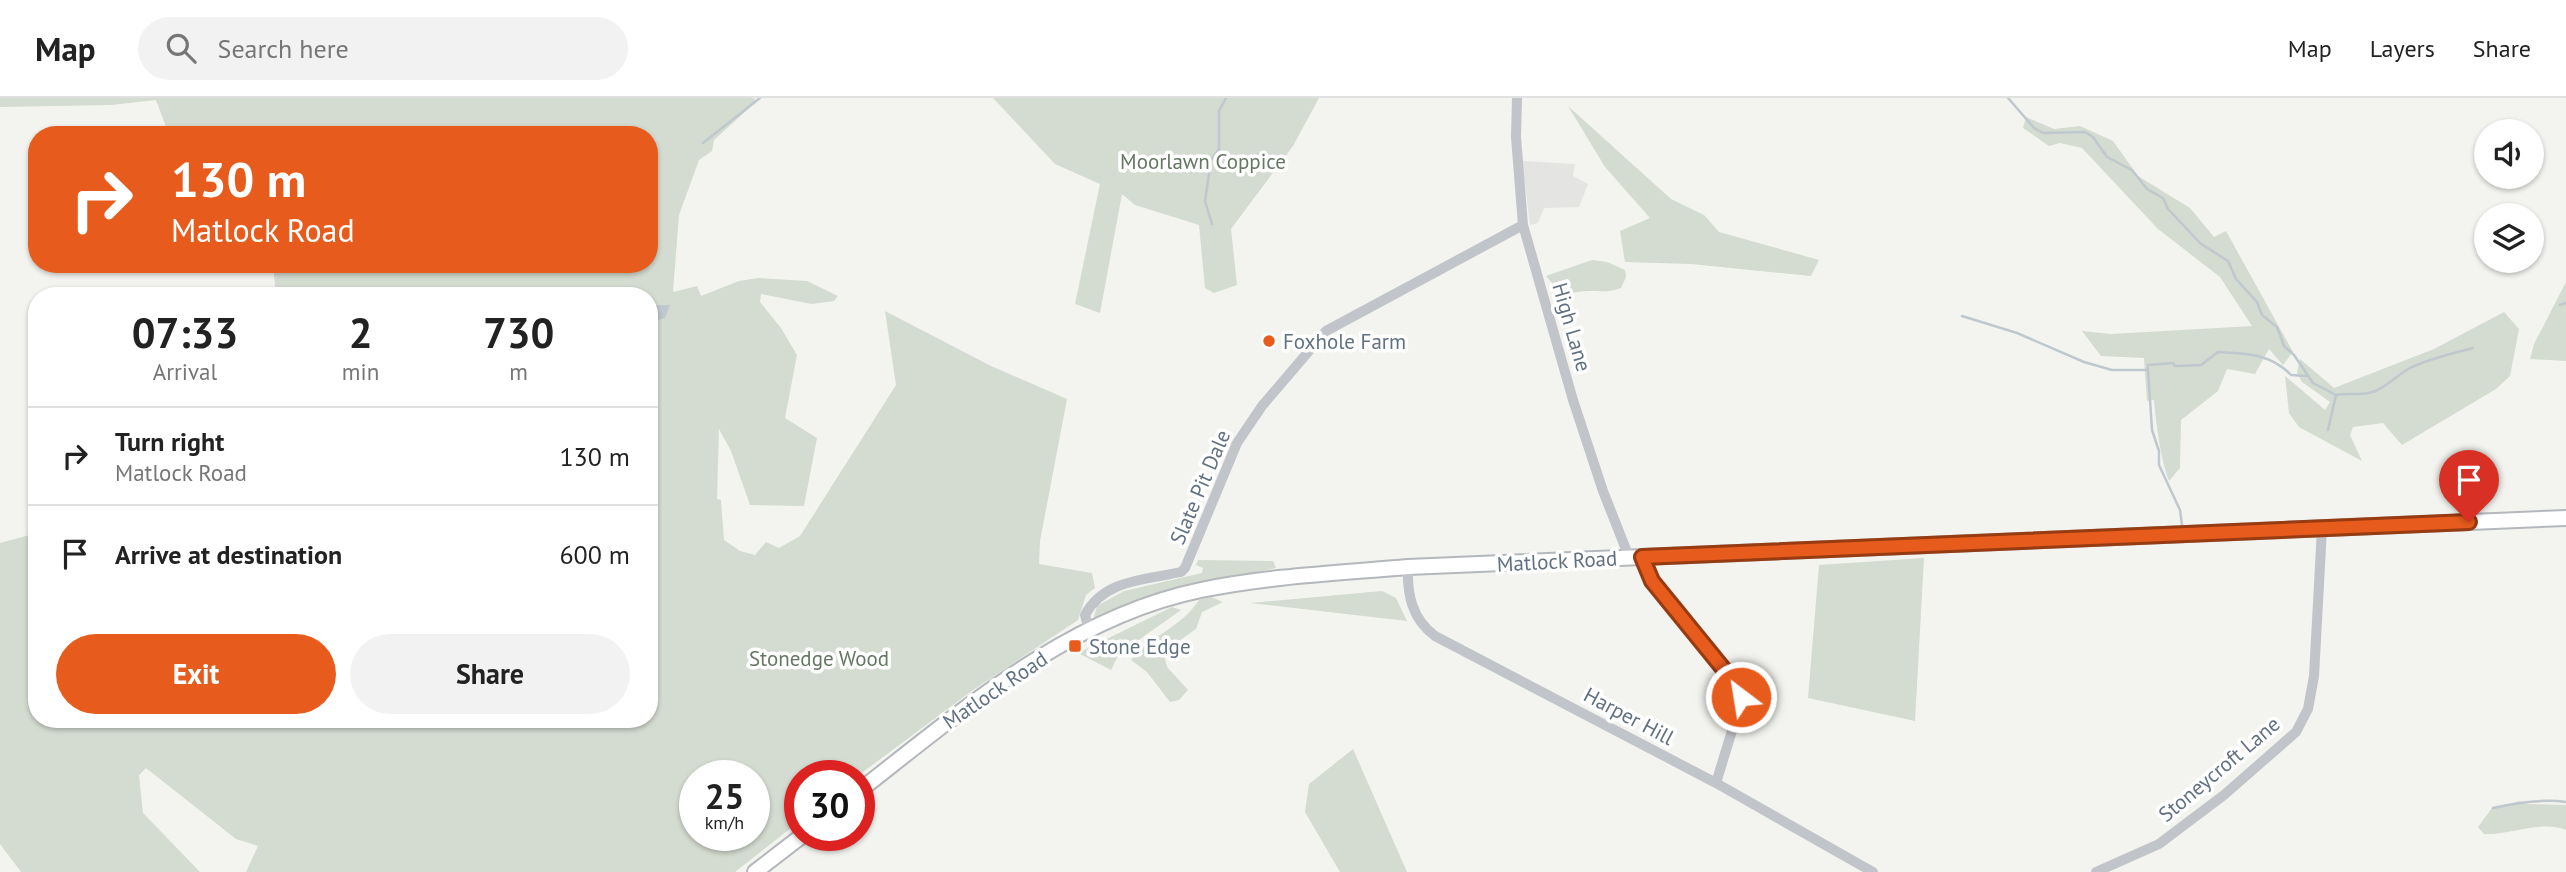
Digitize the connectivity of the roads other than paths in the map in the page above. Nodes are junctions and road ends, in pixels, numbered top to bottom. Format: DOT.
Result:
graph roads {
  1 [pos="1517,98"];
  2 [pos="1523,225"];
  3 [pos="2566,518"];
  4 [pos="2322,529"];
  5 [pos="1635,557"];
  6 [pos="1408,567"];
  7 [pos="1089,630"];
  8 [pos="875,778"];
  9 [pos="1716,783"];
  10 [pos="784,850"];
  11 [pos="755,872"];
  12 [pos="1873,872"];
  13 [pos="2096,872"];
  1 -- 2 [label="street, High Lane"];
  2 -- 5 [label="street, High Lane"];
  2 -- 7 [label="street, Slate Pit Dale"];
  3 -- 4 [label="main road, Matlock Road"];
  4 -- 5 [label="main road, Matlock Road"];
  4 -- 13 [label="street, Stoneycroft Lane"];
  5 -- 6 [label="main road, Matlock Road"];
  5 -- 9 [label="street, High Lane"];
  6 -- 7 [label="main road, Matlock Road"];
  6 -- 9 [label="street, Harper Hill"];
  7 -- 8 [label="main road, Matlock Road"];
  9 -- 12 [label="street, Harper Hill"];
  10 -- 11 [label="main road"];
}
